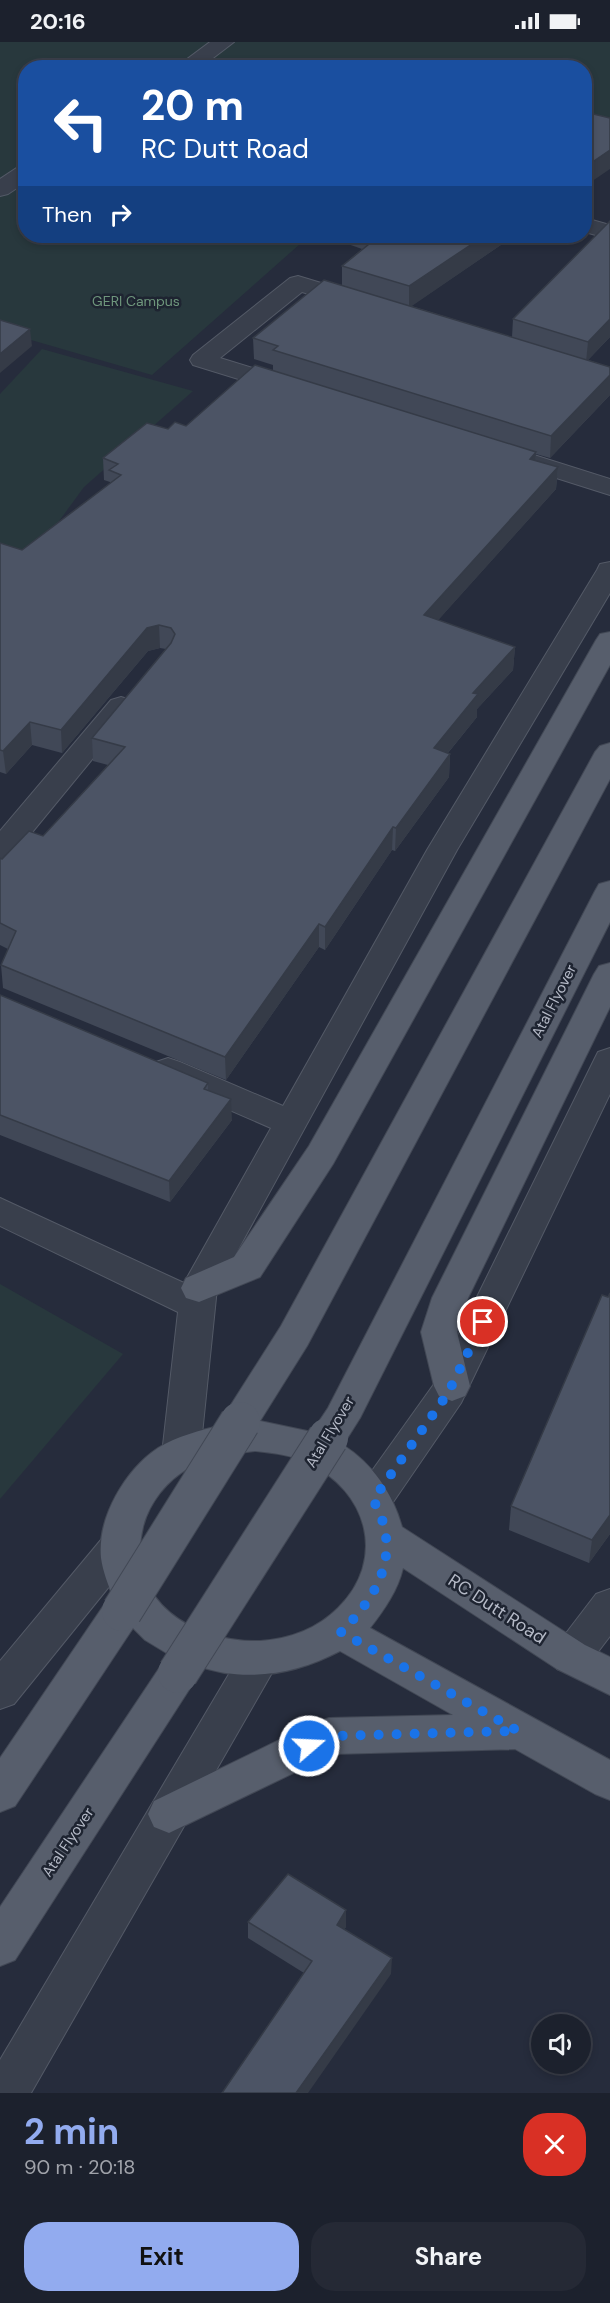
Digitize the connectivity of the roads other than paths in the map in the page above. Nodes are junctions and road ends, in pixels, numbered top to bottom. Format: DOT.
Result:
graph roads {
  1 [pos="224,42"];
  2 [pos="197,60"];
  3 [pos="18,177"];
  4 [pos="0,189"];
  5 [pos="592,227"];
  6 [pos="610,232"];
  7 [pos="376,307"];
  8 [pos="315,395"];
  9 [pos="497,452"];
  10 [pos="610,487"];
  11 [pos="610,570"];
  12 [pos="610,640"];
  13 [pos="138,686"];
  14 [pos="610,752"];
  15 [pos="0,851"];
  16 [pos="610,891"];
  17 [pos="610,974"];
  18 [pos="139,1058"];
  19 [pos="610,1060"];
  20 [pos="290,1122"];
  21 [pos="0,1211"];
  22 [pos="198,1297"];
  23 [pos="452,1386"];
  24 [pos="181,1454"];
  25 [pos="373,1500"];
  26 [pos="387,1537"];
  27 [pos="118,1546"];
  28 [pos="610,1606"];
  29 [pos="341,1632"];
  30 [pos="571,1657"];
  31 [pos="259,1659"];
  32 [pos="610,1677"];
  33 [pos="0,1691"];
  34 [pos="518,1731"];
  35 [pos="610,1781"];
  36 [pos="0,1793"];
  37 [pos="169,1814"];
  38 [pos="0,1945"];
  39 [pos="6,2093"];
  1 -- 2 [label="street"];
  3 -- 4 [label="street"];
  5 -- 6 [label="street"];
  7 -- 8 [label="street"];
  9 -- 10 [label="street"];
  11 -- 20 [label="street"];
  12 -- 22 [label="main road"];
  13 -- 15 [label="street"];
  14 -- 36 [label="main road, bridge"];
  16 -- 38 [label="main road, Atal Flyover, bridge"];
  17 -- 23 [label="main road"];
  18 -- 20 [label="street"];
  19 -- 23 [label="street"];
  20 -- 22 [label="street"];
  21 -- 22 [label="street"];
  22 -- 24 [label="street"];
  23 -- 25 [label="street"];
  24 -- 25 [label="main road"];
  24 -- 27 [label="main road"];
  25 -- 26 [label="main road"];
  26 -- 29 [label="main road"];
  26 -- 30 [label="main road, RC Dutt Road"];
  27 -- 31 [label="main road"];
  27 -- 33 [label="street"];
  28 -- 30 [label="street"];
  29 -- 31 [label="main road"];
  29 -- 34 [label="main road"];
  30 -- 32 [label="main road, RC Dutt Road"];
  31 -- 37 [label="street"];
  34 -- 35 [label="main road"];
  34 -- 37 [label="main road"];
  37 -- 39 [label="street"];
}
